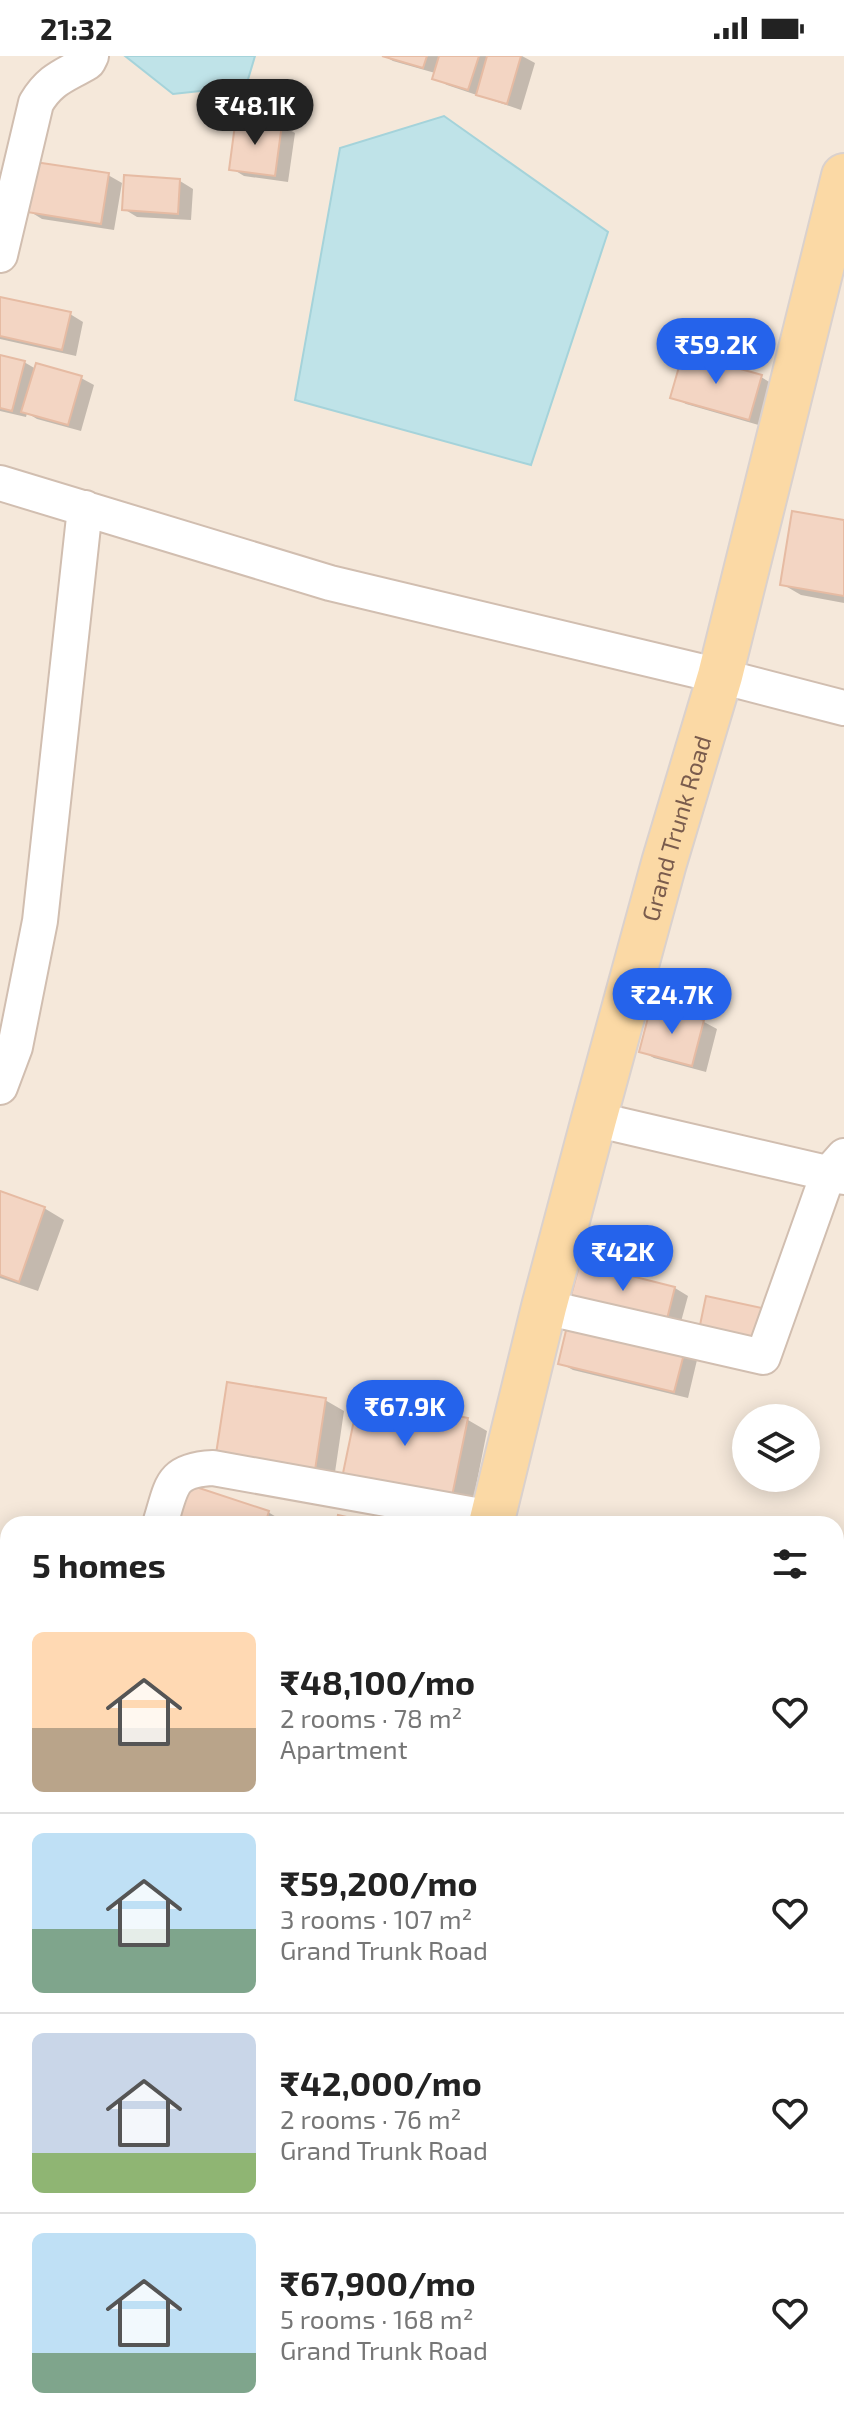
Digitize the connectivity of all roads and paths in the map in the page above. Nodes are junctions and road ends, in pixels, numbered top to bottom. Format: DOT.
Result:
graph roads {
  1 [pos="91,56"];
  2 [pos="844,176"];
  3 [pos="0,255"];
  4 [pos="0,483"];
  5 [pos="85,508"];
  6 [pos="720,676"];
  7 [pos="844,708"];
  8 [pos="7,1045"];
  9 [pos="0,1087"];
  10 [pos="594,1119"];
  11 [pos="839,1169"];
  12 [pos="544,1307"];
  13 [pos="163,1516"];
  14 [pos="465,1516"];
  15 [pos="492,1516"];
  1 -- 3 [label="street"];
  2 -- 6 [label="main road, Grand Trunk Road"];
  4 -- 5 [label="street"];
  5 -- 6 [label="street"];
  5 -- 8 [label="street"];
  6 -- 7 [label="street"];
  6 -- 10 [label="main road, Grand Trunk Road"];
  8 -- 9 [label="street"];
  10 -- 11 [label="street"];
  10 -- 12 [label="main road, Grand Trunk Road"];
  11 -- 12 [label="street"];
  12 -- 15 [label="main road, Grand Trunk Road"];
  13 -- 14 [label="street"];
}
